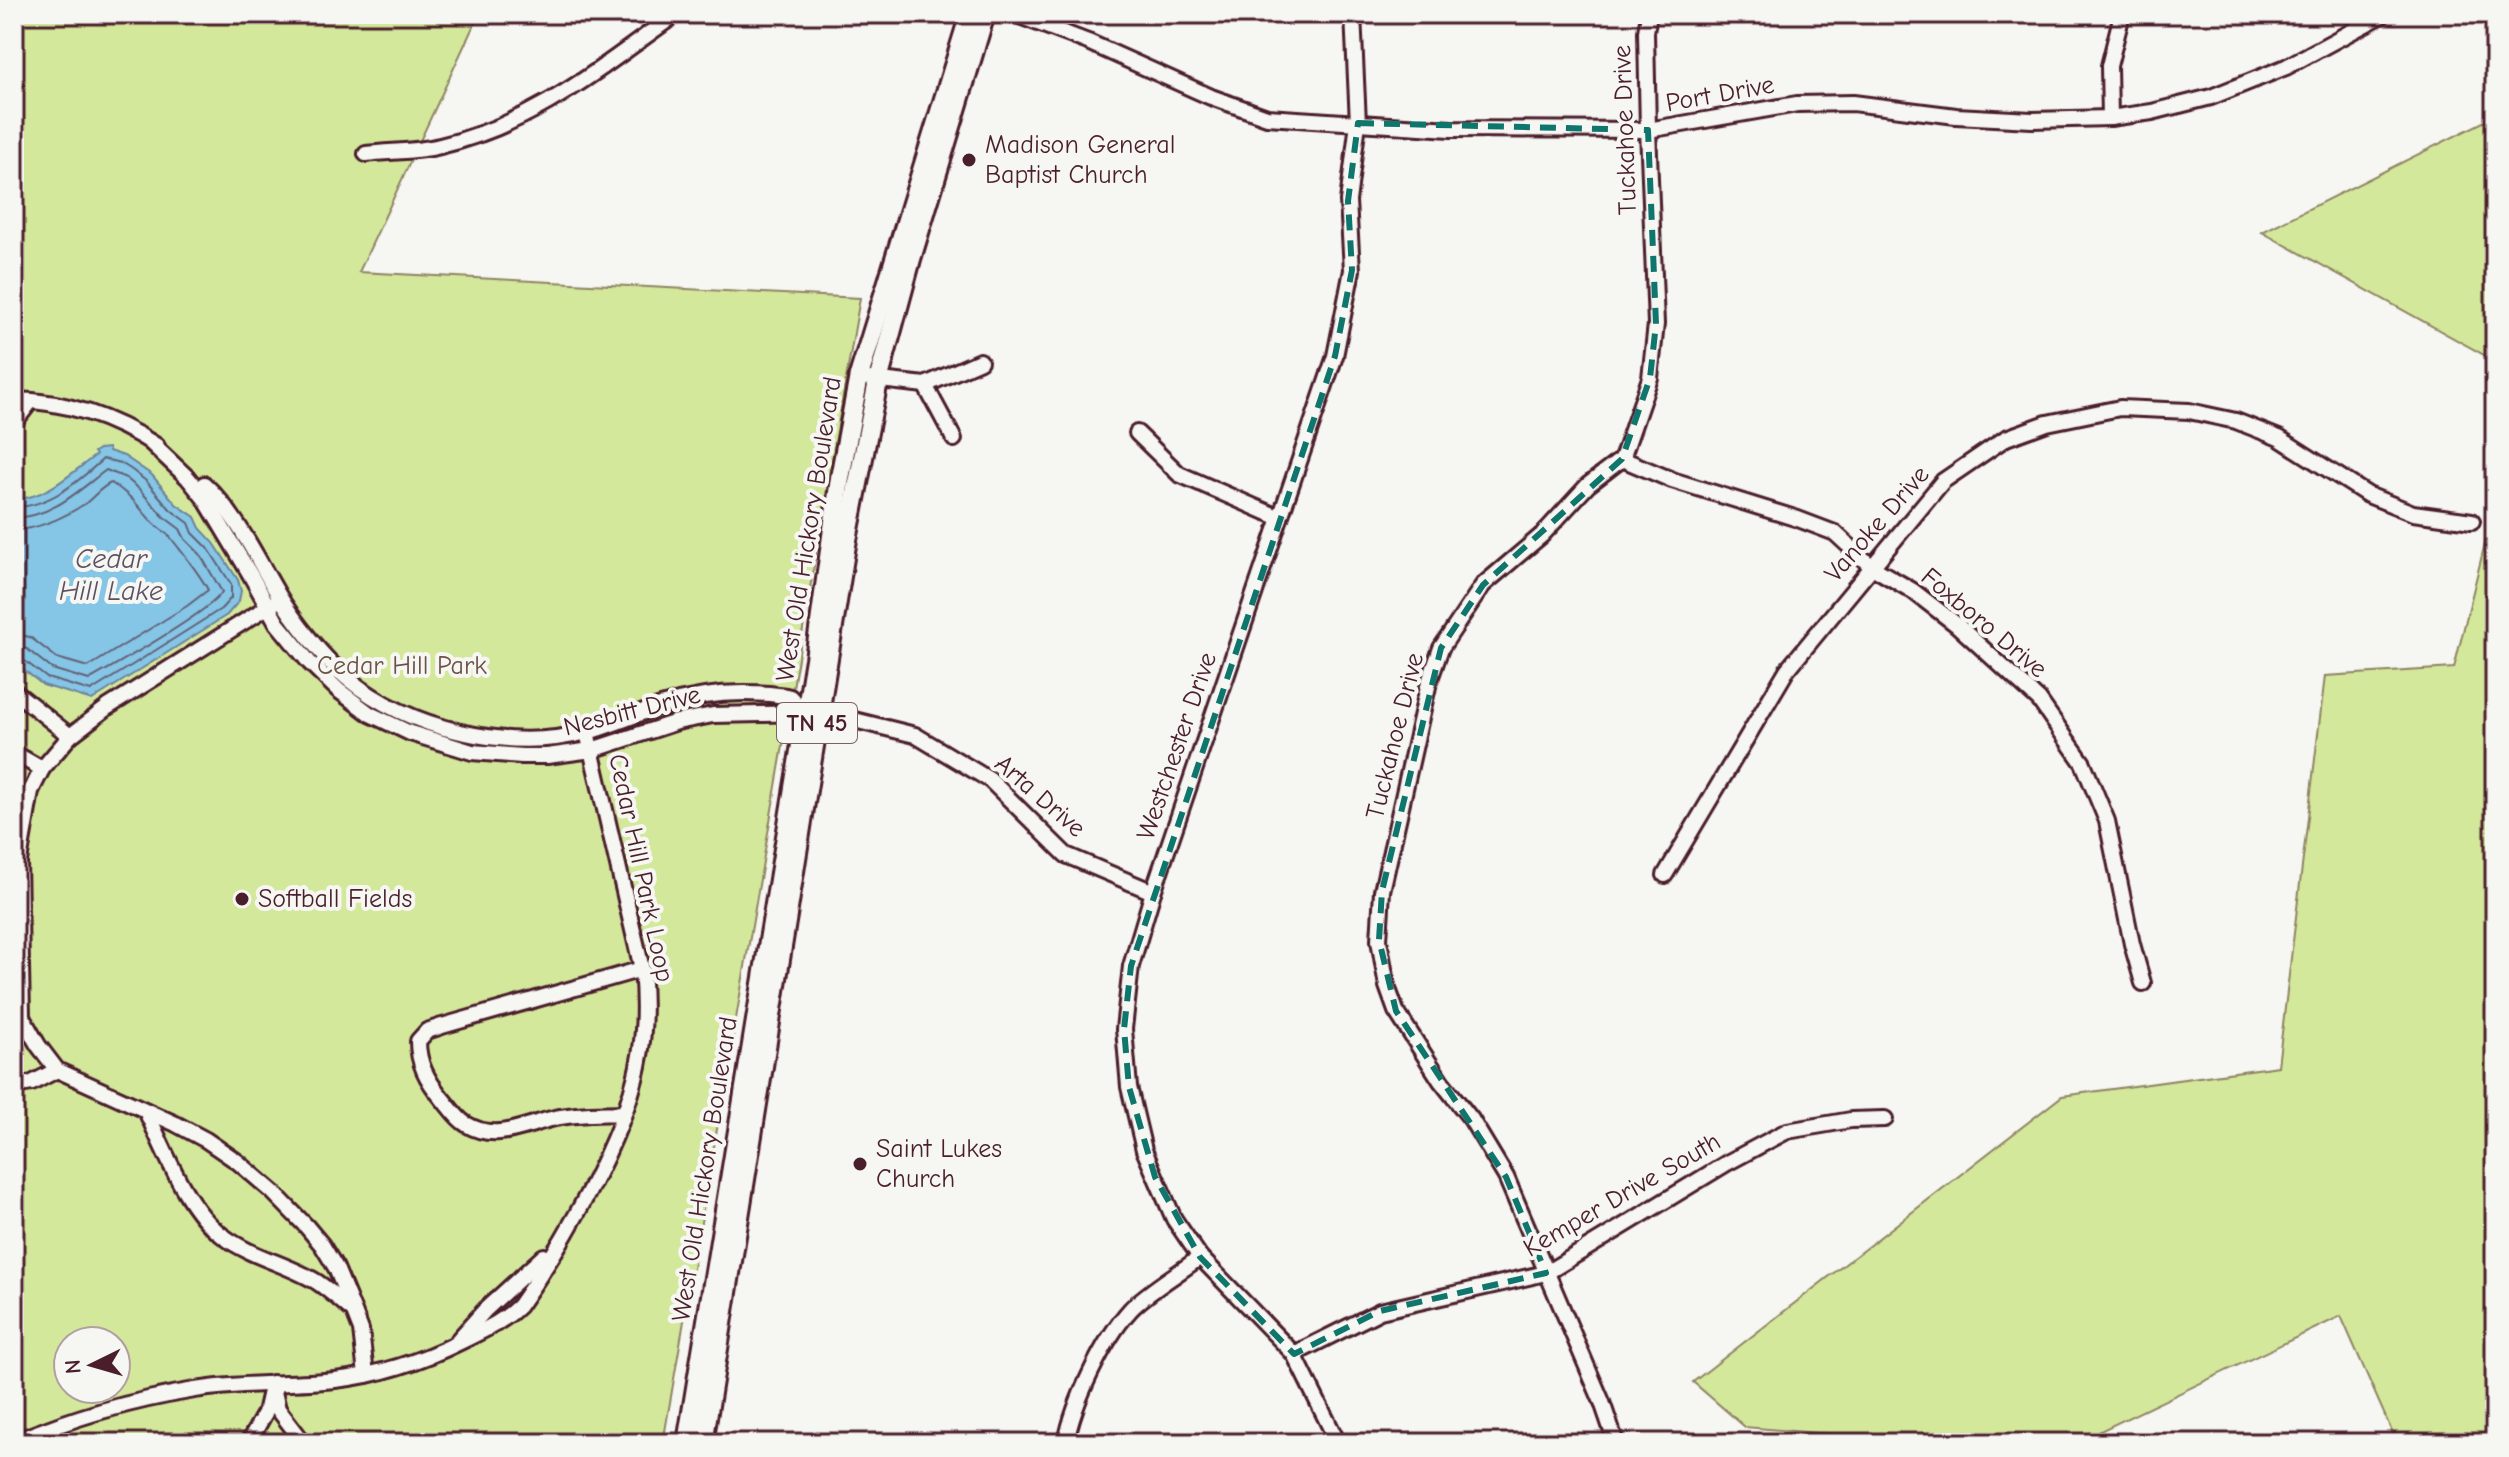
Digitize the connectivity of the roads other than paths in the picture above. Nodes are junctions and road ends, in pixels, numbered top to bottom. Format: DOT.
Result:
graph roads {
  1 [pos="676,14"];
  2 [pos="970,14"];
  3 [pos="985,14"];
  4 [pos="1014,14"];
  5 [pos="1353,14"];
  6 [pos="1649,14"];
  7 [pos="2122,14"];
  8 [pos="2384,14"];
  9 [pos="2110,118"];
  10 [pos="1358,123"];
  11 [pos="1648,130"];
  12 [pos="366,154"];
  13 [pos="980,361"];
  14 [pos="859,376"];
  15 [pos="878,381"];
  16 [pos="925,385"];
  17 [pos="14,400"];
  18 [pos="31,401"];
  19 [pos="14,423"];
  20 [pos="1137,433"];
  21 [pos="954,439"];
  22 [pos="150,442"];
  23 [pos="1622,459"];
  24 [pos="1280,518"];
  25 [pos="2472,521"];
  26 [pos="1872,567"];
  27 [pos="280,599"];
  28 [pos="267,607"];
  29 [pos="14,691"];
  30 [pos="812,713"];
  31 [pos="587,732"];
  32 [pos="70,736"];
  33 [pos="592,750"];
  34 [pos="14,753"];
  35 [pos="42,769"];
  36 [pos="1665,875"];
  37 [pos="1153,892"];
  38 [pos="642,969"];
  39 [pos="2143,983"];
  40 [pos="18,1017"];
  41 [pos="57,1070"];
  42 [pos="14,1086"];
  43 [pos="146,1111"];
  44 [pos="623,1113"];
  45 [pos="1885,1119"];
  46 [pos="1200,1257"];
  47 [pos="1546,1273"];
  48 [pos="354,1312"];
  49 [pos="1294,1354"];
  50 [pos="366,1375"];
  51 [pos="272,1383"];
  52 [pos="15,1439"];
  53 [pos="248,1443"];
  54 [pos="304,1443"];
  55 [pos="687,1443"];
  56 [pos="703,1443"];
  57 [pos="1066,1443"];
  58 [pos="1338,1443"];
  59 [pos="1616,1443"];
  1 -- 12 [label="street"];
  2 -- 14 [label="main road, West Old Hickory Boulevard / TN 45"];
  3 -- 15 [label="main road, West Old Hickory Boulevard / TN 45"];
  4 -- 10 [label="street, Port Drive"];
  5 -- 10 [label="street, Westchester Drive"];
  6 -- 11 [label="street, Tuckahoe Drive"];
  7 -- 9 [label="street"];
  8 -- 9 [label="street, Port Drive"];
  9 -- 11 [label="street, Port Drive"];
  10 -- 11 [label="street, Port Drive"];
  10 -- 24 [label="street, Westchester Drive"];
  11 -- 23 [label="street, Tuckahoe Drive"];
  13 -- 16 [label="street"];
  14 -- 15 [label="street"];
  14 -- 30 [label="main road, West Old Hickory Boulevard / TN 45"];
  15 -- 16 [label="street"];
  15 -- 30 [label="main road, West Old Hickory Boulevard / TN 45"];
  16 -- 21 [label="street"];
  17 -- 18 [label="street, Nesbitt Drive"];
  18 -- 19 [label="street"];
  18 -- 22 [label="street, Nesbitt Drive"];
  20 -- 24 [label="street"];
  22 -- 27 [label="street, Nesbitt Drive"];
  22 -- 28 [label="street, Nesbitt Drive"];
  23 -- 26 [label="street, Foxboro Drive"];
  23 -- 47 [label="street, Tuckahoe Drive"];
  24 -- 37 [label="street, Westchester Drive"];
  25 -- 26 [label="street, Vanoke Drive"];
  26 -- 36 [label="street, Vanoke Drive"];
  26 -- 39 [label="street, Foxboro Drive"];
  27 -- 28 [label="street"];
  27 -- 31 [label="street, Nesbitt Drive"];
  28 -- 32 [label="street"];
  28 -- 33 [label="street, Nesbitt Drive"];
  29 -- 32 [label="street"];
  30 -- 31 [label="street, Nesbitt Drive"];
  30 -- 33 [label="street, Nesbitt Drive"];
  30 -- 37 [label="street, Arta Drive"];
  30 -- 55 [label="main road, West Old Hickory Boulevard / TN 45"];
  30 -- 56 [label="main road, West Old Hickory Boulevard / TN 45"];
  31 -- 33 [label="street, Cedar Hill Park Loop"];
  32 -- 35 [label="street"];
  33 -- 38 [label="street, Cedar Hill Park Loop"];
  34 -- 35 [label="street"];
  35 -- 40 [label="street"];
  37 -- 46 [label="street, Westchester Drive"];
  38 -- 44 [label="street, Cedar Hill Park Loop"];
  38 -- 44 [label="street"];
  40 -- 41 [label="street"];
  41 -- 42 [label="street"];
  41 -- 43 [label="street"];
  43 -- 48 [label="street"];
  43 -- 48 [label="street"];
  44 -- 50 [label="street, Cedar Hill Park Loop"];
  45 -- 47 [label="street, Kemper Drive South"];
  46 -- 49 [label="street, Westchester Drive"];
  46 -- 57 [label="street"];
  47 -- 49 [label="street, Kemper Drive South"];
  47 -- 59 [label="street, Tuckahoe Drive"];
  48 -- 50 [label="street"];
  49 -- 58 [label="street, Westchester Drive"];
  50 -- 51 [label="street, Cedar Hill Park Loop"];
  51 -- 52 [label="street, Cedar Hill Park Loop"];
  51 -- 53 [label="street"];
  51 -- 54 [label="street"];
}
